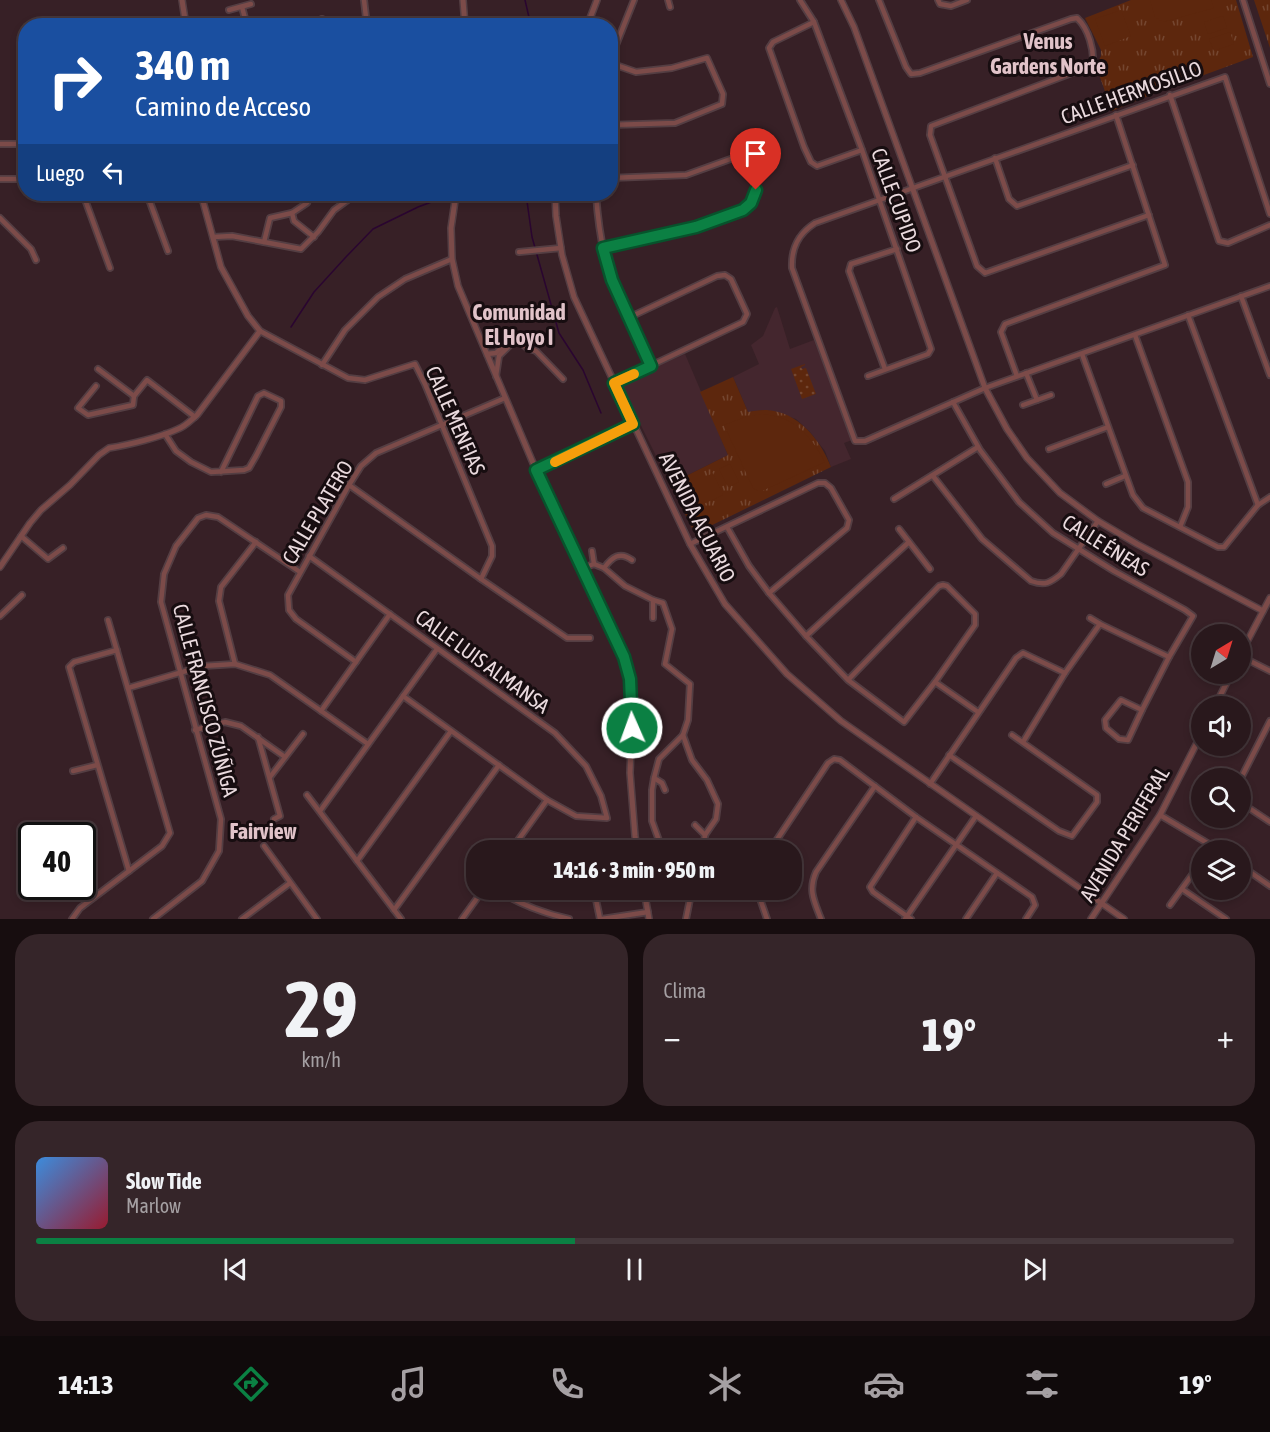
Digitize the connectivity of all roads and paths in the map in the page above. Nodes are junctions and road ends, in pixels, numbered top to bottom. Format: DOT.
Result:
graph roads {
  1 [pos="182,0"];
  2 [pos="364,0"];
  3 [pos="463,0"];
  4 [pos="597,0"];
  5 [pos="634,0"];
  6 [pos="668,0"];
  7 [pos="800,0"];
  8 [pos="841,0"];
  9 [pos="879,0"];
  10 [pos="939,0"];
  11 [pos="967,0"];
  12 [pos="1243,0"];
  13 [pos="251,4"];
  14 [pos="242,7"];
  15 [pos="670,7"];
  16 [pos="229,10"];
  17 [pos="185,18"];
  18 [pos="245,18"];
  19 [pos="366,18"];
  20 [pos="464,18"];
  21 [pos="589,18"];
  22 [pos="814,22"];
  23 [pos="618,41"];
  24 [pos="618,64"];
  25 [pos="1270,84"];
  26 [pos="1170,95"];
  27 [pos="1116,115"];
  28 [pos="618,125"];
  29 [pos="0,144"];
  30 [pos="18,144"];
  31 [pos="862,150"];
  32 [pos="995,158"];
  33 [pos="1132,165"];
  34 [pos="945,176"];
  35 [pos="618,178"];
  36 [pos="0,179"];
  37 [pos="18,179"];
  38 [pos="912,188"];
  39 [pos="880,200"];
  40 [pos="86,201"];
  41 [pos="150,201"];
  42 [pos="204,201"];
  43 [pos="346,201"];
  44 [pos="455,201"];
  45 [pos="555,201"];
  46 [pos="596,201"];
  47 [pos="307,203"];
  48 [pos="292,213"];
  49 [pos="1270,214"];
  50 [pos="1149,215"];
  51 [pos="0,218"];
  52 [pos="1270,225"];
  53 [pos="213,237"];
  54 [pos="314,237"];
  55 [pos="264,242"];
  56 [pos="561,248"];
  57 [pos="603,248"];
  58 [pos="897,249"];
  59 [pos="168,251"];
  60 [pos="519,252"];
  61 [pos="452,259"];
  62 [pos="36,260"];
  63 [pos="110,268"];
  64 [pos="1270,286"];
  65 [pos="1241,296"];
  66 [pos="1188,315"];
  67 [pos="628,318"];
  68 [pos="260,331"];
  69 [pos="1135,334"];
  70 [pos="504,338"];
  71 [pos="487,354"];
  72 [pos="1082,354"];
  73 [pos="322,364"];
  74 [pos="651,366"];
  75 [pos="98,369"];
  76 [pos="885,369"];
  77 [pos="1026,373"];
  78 [pos="1270,375"];
  79 [pos="496,376"];
  80 [pos="868,376"];
  81 [pos="1017,376"];
  82 [pos="563,378"];
  83 [pos="614,383"];
  84 [pos="96,386"];
  85 [pos="985,388"];
  86 [pos="1051,395"];
  87 [pos="134,396"];
  88 [pos="506,398"];
  89 [pos="1037,400"];
  90 [pos="953,402"];
  91 [pos="1023,405"];
  92 [pos="195,417"];
  93 [pos="633,424"];
  94 [pos="442,425"];
  95 [pos="1108,427"];
  96 [pos="165,434"];
  97 [pos="978,447"];
  98 [pos="1049,449"];
  99 [pos="536,470"];
  100 [pos="221,472"];
  101 [pos="933,476"];
  102 [pos="1125,476"];
  103 [pos="1106,484"];
  104 [pos="349,485"];
  105 [pos="1270,497"];
  106 [pos="894,500"];
  107 [pos="1258,505"];
  108 [pos="1098,521"];
  109 [pos="727,527"];
  110 [pos="1180,527"];
  111 [pos="899,530"];
  112 [pos="21,536"];
  113 [pos="256,542"];
  114 [pos="909,542"];
  115 [pos="690,544"];
  116 [pos="63,549"];
  117 [pos="1078,549"];
  118 [pos="592,551"];
  119 [pos="309,556"];
  120 [pos="633,560"];
  121 [pos="594,564"];
  122 [pos="0,567"];
  123 [pos="583,568"];
  124 [pos="604,568"];
  125 [pos="930,569"];
  126 [pos="300,572"];
  127 [pos="481,579"];
  128 [pos="769,593"];
  129 [pos="22,594"];
  130 [pos="1270,598"];
  131 [pos="652,600"];
  132 [pos="1266,609"];
  133 [pos="390,614"];
  134 [pos="0,616"];
  135 [pos="653,618"];
  136 [pos="1090,618"];
  137 [pos="108,620"];
  138 [pos="1100,624"];
  139 [pos="806,636"];
  140 [pos="1251,636"];
  141 [pos="590,638"];
  142 [pos="437,648"];
  143 [pos="117,650"];
  144 [pos="1169,657"];
  145 [pos="356,662"];
  146 [pos="1251,662"];
  147 [pos="235,664"];
  148 [pos="1270,671"];
  149 [pos="179,673"];
  150 [pos="1065,673"];
  151 [pos="848,680"];
  152 [pos="935,682"];
  153 [pos="128,688"];
  154 [pos="403,696"];
  155 [pos="1142,710"];
  156 [pos="321,711"];
  157 [pos="978,712"];
  158 [pos="1270,722"];
  159 [pos="195,730"];
  160 [pos="451,731"];
  161 [pos="303,734"];
  162 [pos="683,735"];
  163 [pos="1012,735"];
  164 [pos="258,737"];
  165 [pos="1023,742"];
  166 [pos="368,744"];
  167 [pos="1191,754"];
  168 [pos="950,755"];
  169 [pos="285,757"];
  170 [pos="97,765"];
  171 [pos="499,765"];
  172 [pos="1246,768"];
  173 [pos="73,771"];
  174 [pos="270,777"];
  175 [pos="654,778"];
  176 [pos="930,784"];
  177 [pos="875,786"];
  178 [pos="665,790"];
  179 [pos="307,795"];
  180 [pos="547,800"];
  181 [pos="1251,809"];
  182 [pos="320,811"];
  183 [pos="1160,815"];
  184 [pos="976,816"];
  185 [pos="916,817"];
  186 [pos="274,819"];
  187 [pos="1270,822"];
  188 [pos="695,825"];
  189 [pos="705,834"];
  190 [pos="519,840"];
  191 [pos="636,840"];
  192 [pos="659,840"];
  193 [pos="704,840"];
  194 [pos="777,840"];
  195 [pos="1198,840"];
  196 [pos="957,845"];
  197 [pos="264,846"];
  198 [pos="357,861"];
  199 [pos="129,871"];
  200 [pos="997,873"];
  201 [pos="1251,873"];
  202 [pos="1191,876"];
  203 [pos="291,883"];
  204 [pos="1270,886"];
  205 [pos="1182,889"];
  206 [pos="476,900"];
  207 [pos="512,900"];
  208 [pos="596,900"];
  209 [pos="646,900"];
  210 [pos="690,900"];
  211 [pos="760,900"];
  212 [pos="1102,904"];
  213 [pos="1170,905"];
  214 [pos="394,910"];
  215 [pos="648,916"];
  216 [pos="908,918"];
  217 [pos="72,919"];
  218 [pos="153,919"];
  219 [pos="242,919"];
  220 [pos="317,919"];
  221 [pos="401,919"];
  222 [pos="462,919"];
  223 [pos="568,919"];
  224 [pos="601,919"];
  225 [pos="686,919"];
  226 [pos="767,919"];
  227 [pos="821,919"];
  228 [pos="966,919"];
  229 [pos="1026,919"];
  230 [pos="1091,919"];
  231 [pos="1124,919"];
  232 [pos="1226,919"];
  1 -- 17 [label="street"];
  2 -- 19 [label="street"];
  3 -- 20 [label="street"];
  4 -- 21 [label="street"];
  5 -- 23 [label="street"];
  6 -- 15 [label="street"];
  7 -- 22 [label="street, CALLE CUPIDO"];
  8 -- 38 [label="street"];
  9 -- 34 [label="street"];
  10 -- 11 [label="street"];
  12 -- 25 [label="street"];
  13 -- 14 [label="street"];
  14 -- 16 [label="street"];
  14 -- 18 [label="street"];
  22 -- 31 [label="street, CALLE CUPIDO"];
  22 -- 31 [label="street"];
  24 -- 28 [label="street"];
  26 -- 27 [label="street, CALLE HERMOSILLO"];
  26 -- 49 [label="street, CALLE HERMOSILLO"];
  26 -- 52 [label="street"];
  27 -- 32 [label="street, CALLE HERMOSILLO"];
  27 -- 33 [label="street"];
  29 -- 30 [label="street"];
  31 -- 39 [label="street, CALLE CUPIDO"];
  32 -- 33 [label="street"];
  32 -- 34 [label="street, CALLE HERMOSILLO"];
  33 -- 50 [label="street"];
  34 -- 38 [label="street, CALLE HERMOSILLO"];
  34 -- 50 [label="street"];
  35 -- 57 [label="street"];
  36 -- 37 [label="street"];
  38 -- 39 [label="street, CALLE HERMOSILLO"];
  38 -- 85 [label="street"];
  39 -- 58 [label="street, CALLE CUPIDO"];
  39 -- 90 [label="street, CALLE HERMOSILLO"];
  40 -- 63 [label="street"];
  41 -- 59 [label="street"];
  42 -- 53 [label="street"];
  43 -- 54 [label="street"];
  44 -- 61 [label="street"];
  45 -- 56 [label="street, AVENIDA ACUARIO"];
  46 -- 57 [label="street"];
  47 -- 48 [label="street"];
  48 -- 54 [label="street"];
  48 -- 55 [label="street"];
  50 -- 81 [label="street"];
  51 -- 62 [label="street"];
  53 -- 55 [label="street"];
  53 -- 68 [label="street"];
  54 -- 55 [label="street"];
  56 -- 60 [label="street"];
  56 -- 83 [label="street, AVENIDA ACUARIO"];
  57 -- 67 [label="street"];
  58 -- 76 [label="street, CALLE CUPIDO"];
  58 -- 76 [label="street"];
  61 -- 71 [label="street"];
  61 -- 73 [label="street"];
  64 -- 65 [label="street"];
  65 -- 66 [label="street"];
  65 -- 78 [label="street"];
  66 -- 69 [label="street"];
  66 -- 107 [label="street"];
  67 -- 74 [label="street"];
  67 -- 74 [label="street"];
  68 -- 73 [label="street, CALLE MENFIAS"];
  68 -- 92 [label="street"];
  69 -- 72 [label="street"];
  69 -- 110 [label="street"];
  70 -- 71 [label="street"];
  71 -- 79 [label="street"];
  72 -- 77 [label="street"];
  72 -- 95 [label="street"];
  73 -- 94 [label="street, CALLE MENFIAS"];
  74 -- 83 [label="street"];
  75 -- 87 [label="street"];
  76 -- 80 [label="street, CALLE CUPIDO"];
  77 -- 81 [label="street"];
  77 -- 89 [label="street"];
  79 -- 82 [label="street"];
  79 -- 88 [label="street"];
  81 -- 85 [label="street"];
  83 -- 93 [label="street, AVENIDA ACUARIO"];
  84 -- 87 [label="street"];
  85 -- 90 [label="street"];
  85 -- 108 [label="street"];
  86 -- 89 [label="street"];
  87 -- 92 [label="street"];
  88 -- 94 [label="street, CALLE PLATERO"];
  88 -- 99 [label="street"];
  89 -- 91 [label="street"];
  90 -- 97 [label="street, CALLE ÉNEAS"];
  92 -- 96 [label="street"];
  93 -- 99 [label="street"];
  93 -- 115 [label="street, AVENIDA ACUARIO"];
  94 -- 104 [label="street, CALLE PLATERO"];
  94 -- 127 [label="street, CALLE MENFIAS"];
  95 -- 98 [label="street"];
  95 -- 102 [label="street"];
  96 -- 100 [label="street"];
  96 -- 112 [label="street"];
  97 -- 101 [label="street"];
  97 -- 117 [label="street, CALLE ÉNEAS"];
  99 -- 123 [label="street"];
  100 -- 100 [label="street"];
  101 -- 106 [label="street"];
  101 -- 117 [label="street"];
  102 -- 103 [label="street"];
  102 -- 110 [label="street"];
  104 -- 119 [label="street, CALLE PLATERO"];
  104 -- 127 [label="street"];
  105 -- 107 [label="street"];
  107 -- 110 [label="street"];
  108 -- 117 [label="street"];
  108 -- 132 [label="street"];
  109 -- 115 [label="street"];
  109 -- 128 [label="street"];
  109 -- 128 [label="street"];
  111 -- 114 [label="street"];
  112 -- 116 [label="street"];
  112 -- 122 [label="street"];
  113 -- 126 [label="street, CALLE FRANCISCO ZÚÑIGA"];
  113 -- 147 [label="street"];
  113 -- 149 [label="street, CALLE FRANCISCO ZÚÑIGA"];
  114 -- 125 [label="street"];
  114 -- 139 [label="street"];
  115 -- 176 [label="street, AVENIDA ACUARIO"];
  117 -- 144 [label="street, CALLE ÉNEAS"];
  118 -- 121 [label="street"];
  119 -- 126 [label="street, CALLE PLATERO"];
  119 -- 133 [label="street, CALLE LUIS ALMANSA"];
  120 -- 124 [label="street"];
  121 -- 123 [label="street"];
  121 -- 124 [label="street"];
  123 -- 191 [label="street"];
  124 -- 131 [label="street"];
  126 -- 145 [label="street, CALLE PLATERO"];
  127 -- 141 [label="street"];
  128 -- 139 [label="street"];
  129 -- 134 [label="street"];
  130 -- 132 [label="street"];
  131 -- 135 [label="street"];
  131 -- 162 [label="street"];
  132 -- 140 [label="street"];
  133 -- 142 [label="street, CALLE LUIS ALMANSA"];
  133 -- 145 [label="street"];
  136 -- 138 [label="street"];
  137 -- 143 [label="street"];
  138 -- 144 [label="street"];
  138 -- 150 [label="street"];
  139 -- 151 [label="street"];
  142 -- 154 [label="street"];
  142 -- 180 [label="street, CALLE LUIS ALMANSA"];
  143 -- 153 [label="street"];
  143 -- 170 [label="street"];
  144 -- 155 [label="street, CALLE ÉNEAS"];
  145 -- 156 [label="street"];
  146 -- 148 [label="street"];
  147 -- 149 [label="street"];
  147 -- 156 [label="street"];
  149 -- 153 [label="street"];
  149 -- 159 [label="street, CALLE FRANCISCO ZÚÑIGA"];
  150 -- 157 [label="street"];
  150 -- 165 [label="street"];
  151 -- 152 [label="street"];
  151 -- 152 [label="street"];
  152 -- 157 [label="street"];
  153 -- 199 [label="street"];
  154 -- 160 [label="street"];
  154 -- 166 [label="street"];
  155 -- 155 [label="street, CALLE ÉNEAS"];
  156 -- 166 [label="street"];
  157 -- 168 [label="street"];
  158 -- 172 [label="street"];
  159 -- 164 [label="street"];
  159 -- 218 [label="street, CALLE FRANCISCO ZÚÑIGA"];
  160 -- 171 [label="street"];
  160 -- 198 [label="street"];
  161 -- 169 [label="street"];
  162 -- 175 [label="street"];
  162 -- 189 [label="street"];
  163 -- 165 [label="street"];
  164 -- 169 [label="street"];
  164 -- 174 [label="street"];
  165 -- 168 [label="street"];
  166 -- 182 [label="street"];
  167 -- 183 [label="street, AVENIDA PERIFERAL"];
  168 -- 176 [label="street"];
  169 -- 174 [label="street"];
  170 -- 173 [label="street"];
  170 -- 199 [label="street"];
  171 -- 180 [label="street"];
  171 -- 214 [label="street"];
  174 -- 186 [label="street"];
  175 -- 178 [label="street"];
  175 -- 192 [label="street"];
  176 -- 184 [label="street, AVENIDA ACUARIO"];
  177 -- 185 [label="street"];
  177 -- 194 [label="street"];
  177 -- 227 [label="street"];
  179 -- 182 [label="street"];
  180 -- 190 [label="street"];
  181 -- 187 [label="street"];
  182 -- 198 [label="street"];
  183 -- 195 [label="street"];
  183 -- 212 [label="street, AVENIDA PERIFERAL"];
  184 -- 196 [label="street"];
  184 -- 212 [label="street, AVENIDA ACUARIO"];
  185 -- 196 [label="street"];
  185 -- 216 [label="street"];
  188 -- 189 [label="street"];
  189 -- 193 [label="street"];
  196 -- 200 [label="street"];
  196 -- 216 [label="street"];
  197 -- 203 [label="street"];
  198 -- 214 [label="street"];
  199 -- 217 [label="street"];
  200 -- 228 [label="street"];
  200 -- 229 [label="street"];
  201 -- 204 [label="street"];
  202 -- 205 [label="street"];
  203 -- 219 [label="street"];
  203 -- 220 [label="street"];
  205 -- 213 [label="street"];
  205 -- 232 [label="street"];
  206 -- 222 [label="street"];
  207 -- 223 [label="street"];
  208 -- 224 [label="street"];
  209 -- 215 [label="street"];
  210 -- 225 [label="street"];
  211 -- 226 [label="street"];
  212 -- 230 [label="street, AVENIDA PERIFERAL"];
  212 -- 231 [label="street, AVENIDA ACUARIO"];
  214 -- 221 [label="street"];
  215 -- 224 [label="street"];
}
